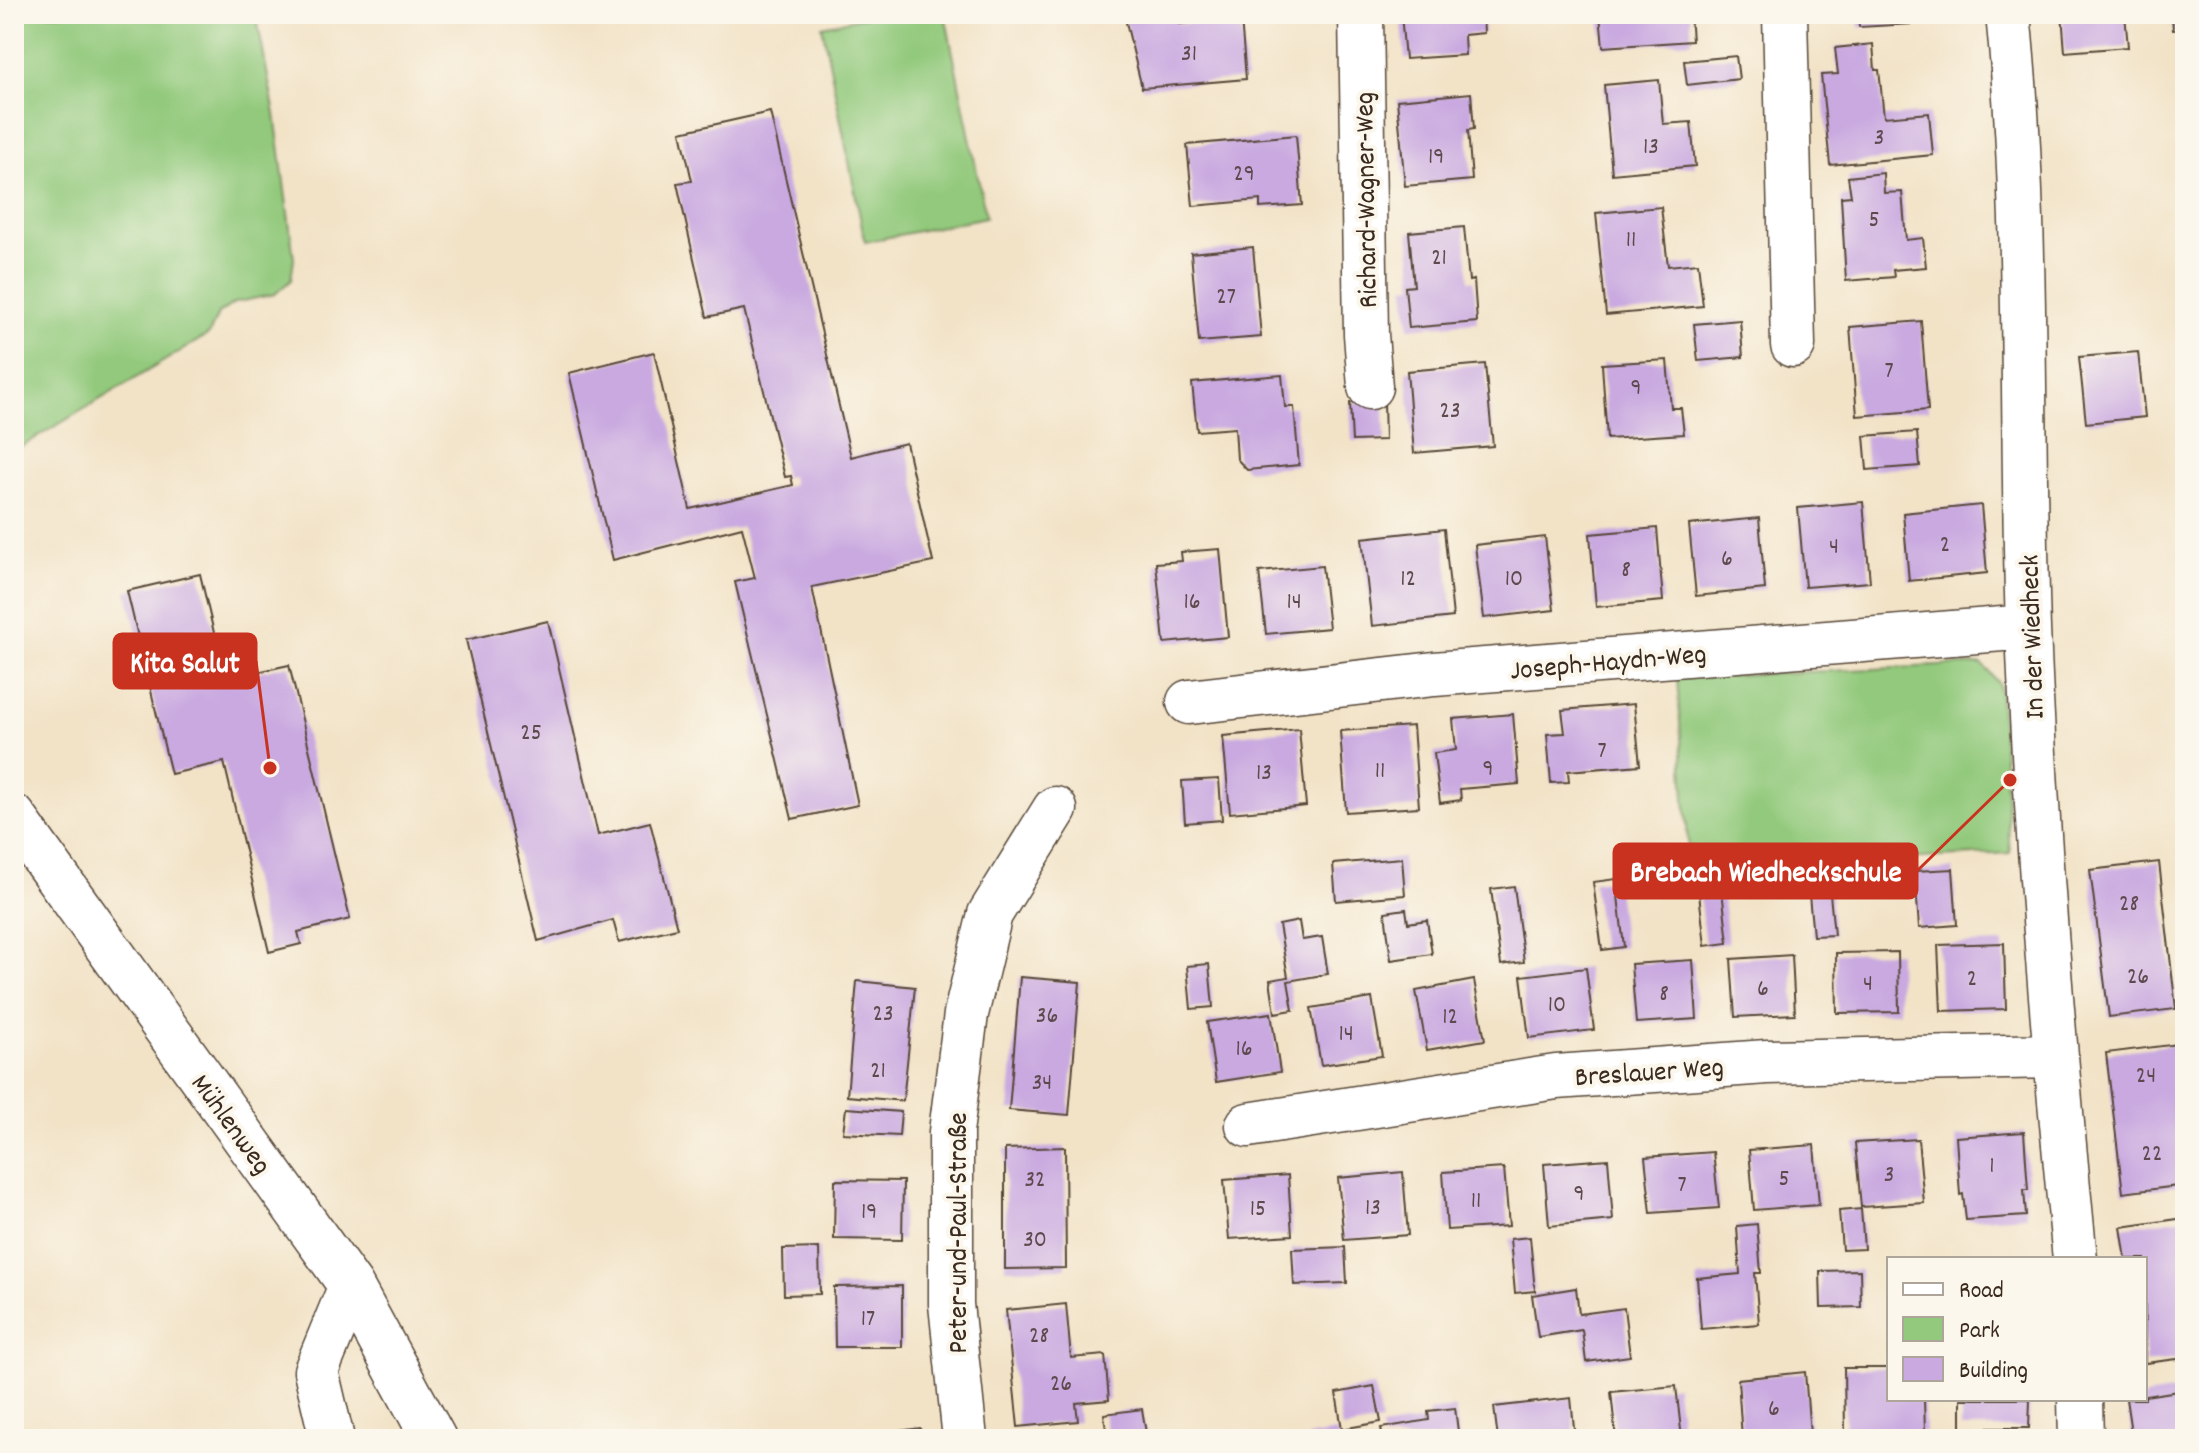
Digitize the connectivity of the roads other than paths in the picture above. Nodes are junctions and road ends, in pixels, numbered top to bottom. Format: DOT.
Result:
graph roads {
  1 [pos="1361,14"];
  2 [pos="1785,14"];
  3 [pos="2008,14"];
  4 [pos="1793,345"];
  5 [pos="1370,387"];
  6 [pos="2028,627"];
  7 [pos="1189,702"];
  8 [pos="1055,809"];
  9 [pos="14,817"];
  10 [pos="2054,1056"];
  11 [pos="1248,1125"];
  12 [pos="2075,1257"];
  13 [pos="351,1286"];
  14 [pos="2080,1401"];
  15 [pos="332,1439"];
  16 [pos="434,1439"];
  17 [pos="965,1439"];
  18 [pos="2081,1439"];
  1 -- 5 [label="street, Richard-Wagner-Weg"];
  2 -- 4 [label="street"];
  3 -- 6 [label="street, In der Wiedheck"];
  6 -- 7 [label="street, Joseph-Haydn-Weg"];
  6 -- 10 [label="street, In der Wiedheck"];
  8 -- 17 [label="street, Peter-und-Paul-Straße"];
  9 -- 13 [label="street, Mühlenweg"];
  10 -- 11 [label="street, Breslauer Weg"];
  10 -- 12 [label="street, In der Wiedheck"];
  13 -- 15 [label="street"];
  13 -- 16 [label="street, Mühlenweg"];
  14 -- 18 [label="street"];
}
